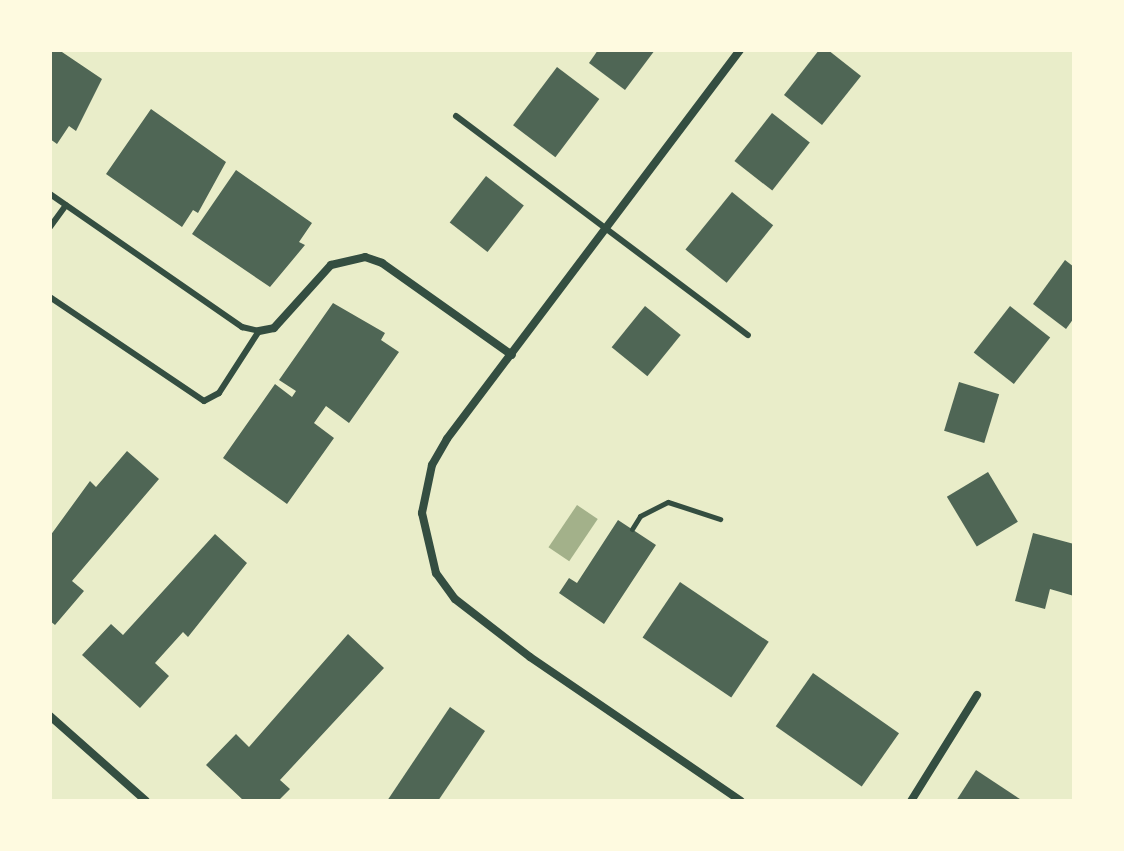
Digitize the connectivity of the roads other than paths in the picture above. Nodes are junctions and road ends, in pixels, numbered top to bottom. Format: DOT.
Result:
graph roads {
  1 [pos="740,50"];
  2 [pos="456,116"];
  3 [pos="50,194"];
  4 [pos="66,205"];
  5 [pos="607,226"];
  6 [pos="50,227"];
  7 [pos="50,297"];
  8 [pos="259,331"];
  9 [pos="748,335"];
  10 [pos="512,355"];
  11 [pos="977,695"];
  12 [pos="50,716"];
  13 [pos="146,801"];
  14 [pos="741,801"];
  15 [pos="911,801"];
  1 -- 5 [label="street"];
  2 -- 5 [label="lane"];
  3 -- 4 [label="lane"];
  4 -- 6 [label="lane"];
  4 -- 8 [label="lane"];
  5 -- 9 [label="lane"];
  5 -- 10 [label="street"];
  7 -- 8 [label="lane"];
  8 -- 10 [label="street"];
  10 -- 14 [label="street"];
  11 -- 15 [label="street"];
  12 -- 13 [label="street"];
}
